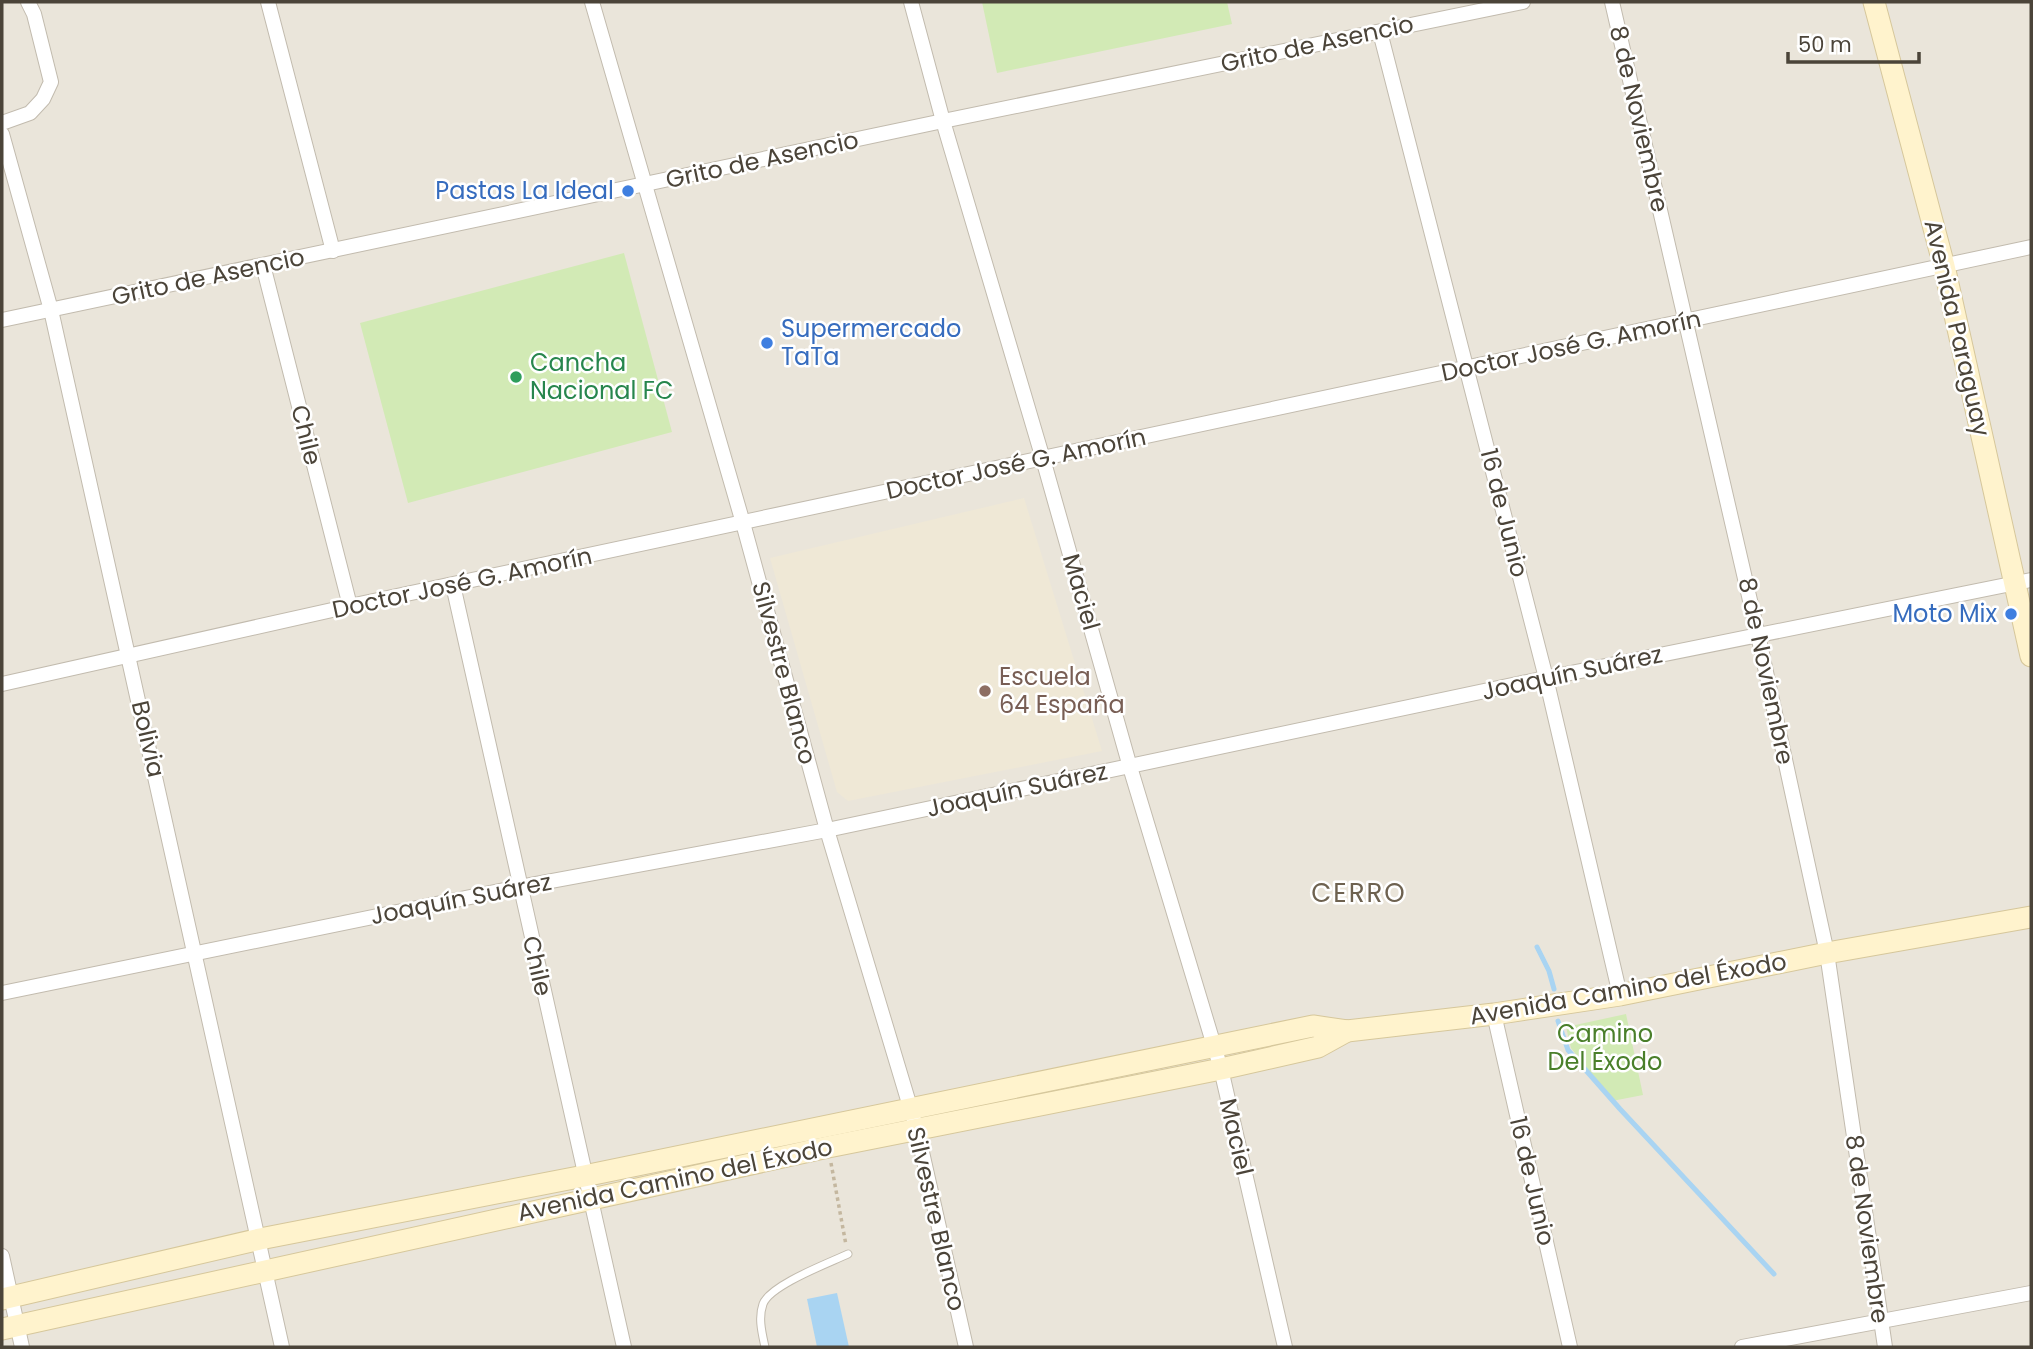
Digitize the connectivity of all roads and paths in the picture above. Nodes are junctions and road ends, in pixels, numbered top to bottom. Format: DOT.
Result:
graph roads {
  1 [pos="28,2"];
  2 [pos="268,2"];
  3 [pos="592,2"];
  4 [pos="911,2"];
  5 [pos="1523,2"];
  6 [pos="1612,2"];
  7 [pos="1874,2"];
  8 [pos="1380,32"];
  9 [pos="943,121"];
  10 [pos="2,124"];
  11 [pos="2,134"];
  12 [pos="644,186"];
  13 [pos="2031,247"];
  14 [pos="333,251"];
  15 [pos="263,265"];
  16 [pos="1944,266"];
  17 [pos="51,310"];
  18 [pos="2,320"];
  19 [pos="1687,321"];
  20 [pos="1467,368"];
  21 [pos="1043,458"];
  22 [pos="743,523"];
  23 [pos="2024,581"];
  24 [pos="453,585"];
  25 [pos="350,606"];
  26 [pos="1758,635"];
  27 [pos="129,654"];
  28 [pos="2031,656"];
  29 [pos="1546,678"];
  30 [pos="2,684"];
  31 [pos="1130,767"];
  32 [pos="827,830"];
  33 [pos="519,887"];
  34 [pos="2031,917"];
  35 [pos="196,953"];
  36 [pos="1827,953"];
  37 [pos="2,993"];
  38 [pos="1620,995"];
  39 [pos="1494,1014"];
  40 [pos="1347,1031"];
  41 [pos="1213,1045"];
  42 [pos="1221,1069"];
  43 [pos="910,1108"];
  44 [pos="917,1130"];
  45 [pos="828,1147"];
  46 [pos="584,1176"];
  47 [pos="590,1199"];
  48 [pos="260,1239"];
  49 [pos="848,1254"];
  50 [pos="2,1256"];
  51 [pos="265,1269"];
  52 [pos="2031,1293"];
  53 [pos="6,1298"];
  54 [pos="1880,1321"];
  55 [pos="10,1327"];
  56 [pos="22,1347"];
  57 [pos="282,1347"];
  58 [pos="624,1347"];
  59 [pos="765,1347"];
  60 [pos="966,1347"];
  61 [pos="1285,1347"];
  62 [pos="1570,1347"];
  63 [pos="1742,1347"];
  64 [pos="1885,1347"];
  1 -- 10 [label="street"];
  2 -- 14 [label="street"];
  3 -- 12 [label="street, Silvestre Blanco"];
  4 -- 9 [label="street, Maciel"];
  5 -- 8 [label="street, Grito de Asencio"];
  6 -- 19 [label="street, 8 de Noviembre"];
  7 -- 16 [label="street, Avenida Paraguay"];
  8 -- 9 [label="street, Grito de Asencio"];
  8 -- 20 [label="street, 16 de Junio"];
  9 -- 12 [label="street, Grito de Asencio"];
  9 -- 21 [label="street, Maciel"];
  11 -- 17 [label="street, Bolivia"];
  12 -- 14 [label="street, Grito de Asencio"];
  12 -- 22 [label="street, Silvestre Blanco"];
  13 -- 16 [label="street, Doctor José G. Amorín"];
  14 -- 15 [label="street, Grito de Asencio"];
  15 -- 17 [label="street, Grito de Asencio"];
  15 -- 25 [label="street, Chile"];
  16 -- 19 [label="street, Doctor José G. Amorín"];
  16 -- 23 [label="street, Avenida Paraguay"];
  17 -- 18 [label="street, Grito de Asencio"];
  17 -- 27 [label="street, Bolivia"];
  19 -- 20 [label="street, Doctor José G. Amorín"];
  19 -- 26 [label="street, 8 de Noviembre"];
  20 -- 21 [label="street, Doctor José G. Amorín"];
  20 -- 29 [label="street, 16 de Junio"];
  21 -- 22 [label="street, Doctor José G. Amorín"];
  21 -- 31 [label="street, Maciel"];
  22 -- 24 [label="street, Doctor José G. Amorín"];
  22 -- 32 [label="street, Silvestre Blanco"];
  23 -- 26 [label="street, Joaquín Suárez"];
  23 -- 28 [label="street, Avenida Paraguay"];
  24 -- 25 [label="street, Doctor José G. Amorín"];
  24 -- 33 [label="street, Chile"];
  25 -- 27 [label="street, Doctor José G. Amorín"];
  26 -- 29 [label="street, Joaquín Suárez"];
  26 -- 36 [label="street, 8 de Noviembre"];
  27 -- 30 [label="street, Doctor José G. Amorín"];
  27 -- 35 [label="street, Bolivia"];
  29 -- 31 [label="street, Joaquín Suárez"];
  29 -- 38 [label="street, 16 de Junio"];
  31 -- 32 [label="street, Joaquín Suárez"];
  31 -- 41 [label="street, Maciel"];
  32 -- 33 [label="street, Joaquín Suárez"];
  32 -- 43 [label="street, Silvestre Blanco"];
  33 -- 35 [label="street, Joaquín Suárez"];
  33 -- 46 [label="street, Chile"];
  34 -- 36 [label="street, Avenida Camino del Éxodo"];
  35 -- 37 [label="street, Joaquín Suárez"];
  35 -- 48 [label="street, Bolivia"];
  36 -- 38 [label="street, Avenida Camino del Éxodo"];
  36 -- 54 [label="street, 8 de Noviembre"];
  38 -- 39 [label="street, Avenida Camino del Éxodo"];
  39 -- 40 [label="street, Avenida Camino del Éxodo"];
  39 -- 62 [label="street, 16 de Junio"];
  40 -- 41 [label="street, Avenida Camino del Éxodo"];
  40 -- 42 [label="street, Avenida Camino del Éxodo"];
  41 -- 42 [label="street, Maciel"];
  41 -- 43 [label="street, Avenida Camino del Éxodo"];
  42 -- 44 [label="street, Avenida Camino del Éxodo"];
  42 -- 61 [label="street, Maciel"];
  43 -- 44 [label="street, Silvestre Blanco"];
  43 -- 46 [label="street, Avenida Camino del Éxodo"];
  44 -- 45 [label="street, Avenida Camino del Éxodo"];
  44 -- 60 [label="street, Silvestre Blanco"];
  45 -- 47 [label="street, Avenida Camino del Éxodo"];
  45 -- 49 [label="path"];
  46 -- 47 [label="street, Chile"];
  46 -- 48 [label="street, Avenida Camino del Éxodo"];
  47 -- 51 [label="street, Avenida Camino del Éxodo"];
  47 -- 58 [label="street, Chile"];
  48 -- 51 [label="street, Bolivia"];
  48 -- 53 [label="street, Avenida Camino del Éxodo"];
  49 -- 59 [label="lane"];
  50 -- 53 [label="street"];
  51 -- 55 [label="street, Avenida Camino del Éxodo"];
  51 -- 57 [label="street, Bolivia"];
  52 -- 54 [label="street"];
  53 -- 55 [label="street"];
  54 -- 63 [label="street"];
  54 -- 64 [label="street, 8 de Noviembre"];
  55 -- 56 [label="street"];
}
